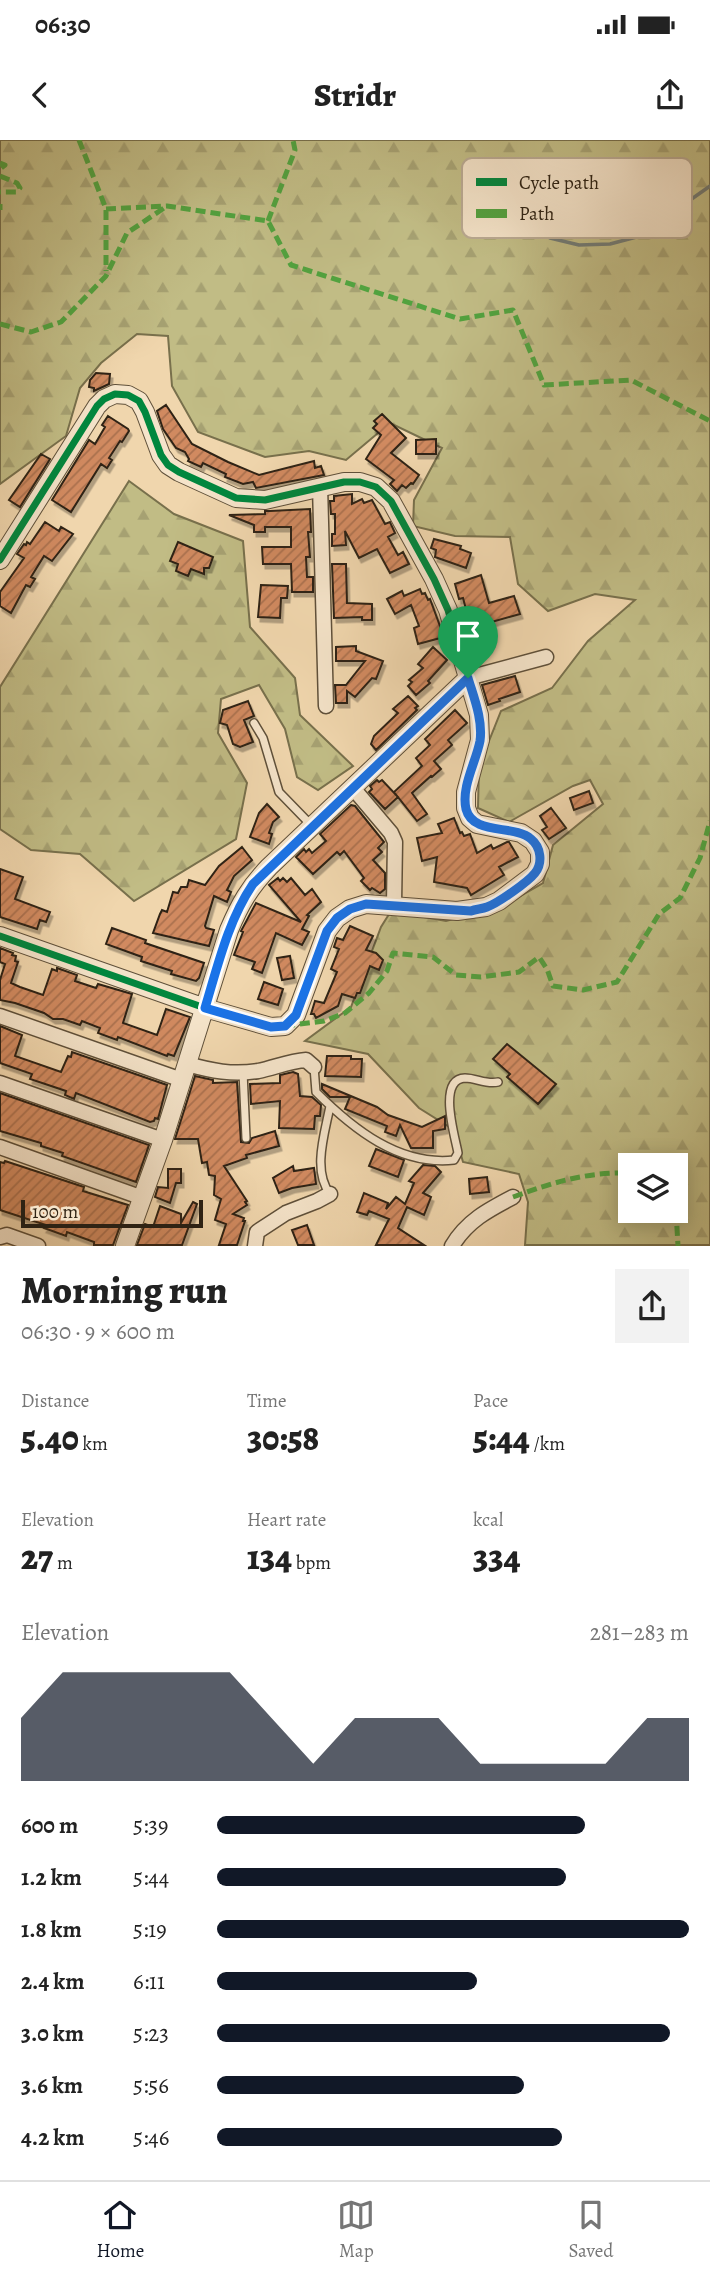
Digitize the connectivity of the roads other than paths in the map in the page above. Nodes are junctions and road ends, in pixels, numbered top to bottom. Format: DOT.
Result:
graph roads {
  1 [pos="320,486"];
  2 [pos="0,560"];
  3 [pos="546,657"];
  4 [pos="468,678"];
  5 [pos="326,706"];
  6 [pos="254,723"];
  7 [pos="353,788"];
  8 [pos="313,826"];
  9 [pos="394,904"];
  10 [pos="0,936"];
  11 [pos="205,1008"];
  12 [pos="0,1016"];
  13 [pos="314,1068"];
  14 [pos="185,1072"];
  15 [pos="243,1073"];
  16 [pos="498,1082"];
  17 [pos="0,1083"];
  18 [pos="330,1106"];
  19 [pos="246,1138"];
  20 [pos="163,1140"];
  21 [pos="0,1147"];
  22 [pos="330,1194"];
  23 [pos="513,1197"];
  24 [pos="143,1198"];
  25 [pos="0,1237"];
  26 [pos="37,1245"];
  27 [pos="125,1245"];
  28 [pos="255,1245"];
  29 [pos="452,1245"];
  1 -- 2 [label="street"];
  1 -- 4 [label="street"];
  1 -- 5 [label="street"];
  3 -- 4 [label="street"];
  4 -- 7 [label="street"];
  4 -- 9 [label="street"];
  6 -- 8 [label="lane"];
  7 -- 8 [label="street"];
  7 -- 9 [label="street"];
  8 -- 11 [label="street"];
  9 -- 11 [label="street"];
  10 -- 11 [label="street"];
  11 -- 14 [label="street"];
  12 -- 14 [label="street"];
  13 -- 15 [label="street"];
  13 -- 18 [label="lane"];
  14 -- 15 [label="street"];
  14 -- 20 [label="street"];
  15 -- 19 [label="lane"];
  16 -- 18 [label="lane"];
  17 -- 20 [label="street"];
  18 -- 22 [label="lane"];
  20 -- 24 [label="street"];
  21 -- 24 [label="street"];
  22 -- 28 [label="street"];
  23 -- 29 [label="street"];
  24 -- 27 [label="street"];
  25 -- 26 [label="street"];
}
